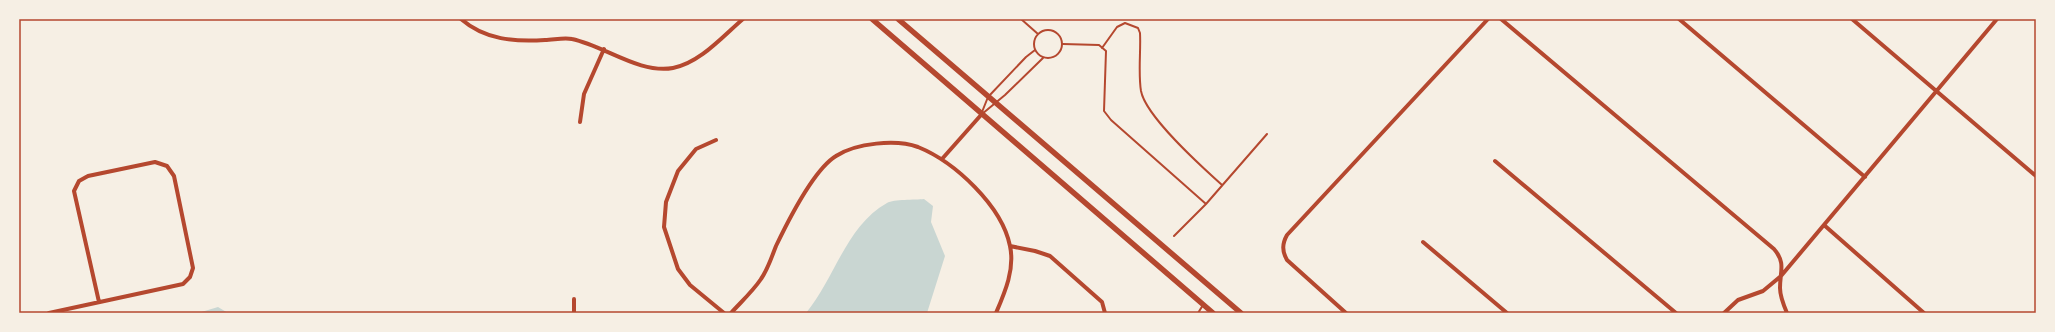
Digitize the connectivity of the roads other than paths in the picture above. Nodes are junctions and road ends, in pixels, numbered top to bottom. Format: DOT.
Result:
graph roads {
  1 [pos="461,19"];
  2 [pos="743,19"];
  3 [pos="872,19"];
  4 [pos="898,19"];
  5 [pos="952,19"];
  6 [pos="964,19"];
  7 [pos="1021,19"];
  8 [pos="1488,19"];
  9 [pos="1501,19"];
  10 [pos="1679,19"];
  11 [pos="1852,19"];
  12 [pos="1997,19"];
  13 [pos="1038,34"];
  14 [pos="1063,44"];
  15 [pos="1102,48"];
  16 [pos="604,50"];
  17 [pos="1035,50"];
  18 [pos="1043,58"];
  19 [pos="1937,90"];
  20 [pos="988,97"];
  21 [pos="995,103"];
  22 [pos="981,115"];
  23 [pos="580,122"];
  24 [pos="1267,134"];
  25 [pos="716,140"];
  26 [pos="942,159"];
  27 [pos="1495,161"];
  28 [pos="2036,176"];
  29 [pos="1865,177"];
  30 [pos="1222,185"];
  31 [pos="1206,204"];
  32 [pos="1824,225"];
  33 [pos="1174,236"];
  34 [pos="1423,242"];
  35 [pos="1010,246"];
  36 [pos="1781,276"];
  37 [pos="574,299"];
  38 [pos="99,302"];
  39 [pos="1203,304"];
  40 [pos="49,313"];
  41 [pos="574,313"];
  42 [pos="724,313"];
  43 [pos="731,313"];
  44 [pos="996,313"];
  45 [pos="1105,313"];
  46 [pos="1198,313"];
  47 [pos="1213,313"];
  48 [pos="1242,313"];
  49 [pos="1346,313"];
  50 [pos="1507,313"];
  51 [pos="1676,313"];
  52 [pos="1724,313"];
  53 [pos="1787,313"];
  54 [pos="1924,313"];
  1 -- 16 [label="street"];
  2 -- 16 [label="street"];
  3 -- 22 [label="street"];
  4 -- 20 [label="street"];
  5 -- 6 [label="lane"];
  7 -- 13 [label="lane"];
  8 -- 49 [label="street"];
  9 -- 36 [label="street"];
  10 -- 29 [label="street"];
  11 -- 19 [label="street"];
  12 -- 19 [label="street"];
  13 -- 14 [label="lane"];
  13 -- 17 [label="lane"];
  14 -- 15 [label="lane"];
  14 -- 18 [label="lane"];
  15 -- 30 [label="lane"];
  15 -- 31 [label="lane"];
  16 -- 23 [label="street"];
  17 -- 18 [label="lane"];
  17 -- 20 [label="lane"];
  18 -- 21 [label="lane"];
  19 -- 28 [label="street"];
  19 -- 29 [label="street"];
  20 -- 21 [label="street"];
  20 -- 22 [label="lane"];
  21 -- 22 [label="lane"];
  21 -- 48 [label="street"];
  22 -- 26 [label="street"];
  22 -- 39 [label="street"];
  24 -- 30 [label="lane"];
  25 -- 42 [label="street"];
  26 -- 35 [label="street"];
  26 -- 43 [label="street"];
  27 -- 51 [label="street"];
  29 -- 32 [label="street"];
  30 -- 31 [label="lane"];
  31 -- 33 [label="lane"];
  32 -- 36 [label="street"];
  32 -- 54 [label="street"];
  34 -- 50 [label="street"];
  35 -- 44 [label="street"];
  35 -- 45 [label="street"];
  36 -- 52 [label="street"];
  36 -- 53 [label="street"];
  37 -- 41 [label="street"];
  38 -- 38 [label="street"];
  38 -- 40 [label="street"];
  39 -- 46 [label="lane"];
  39 -- 47 [label="street"];
}
